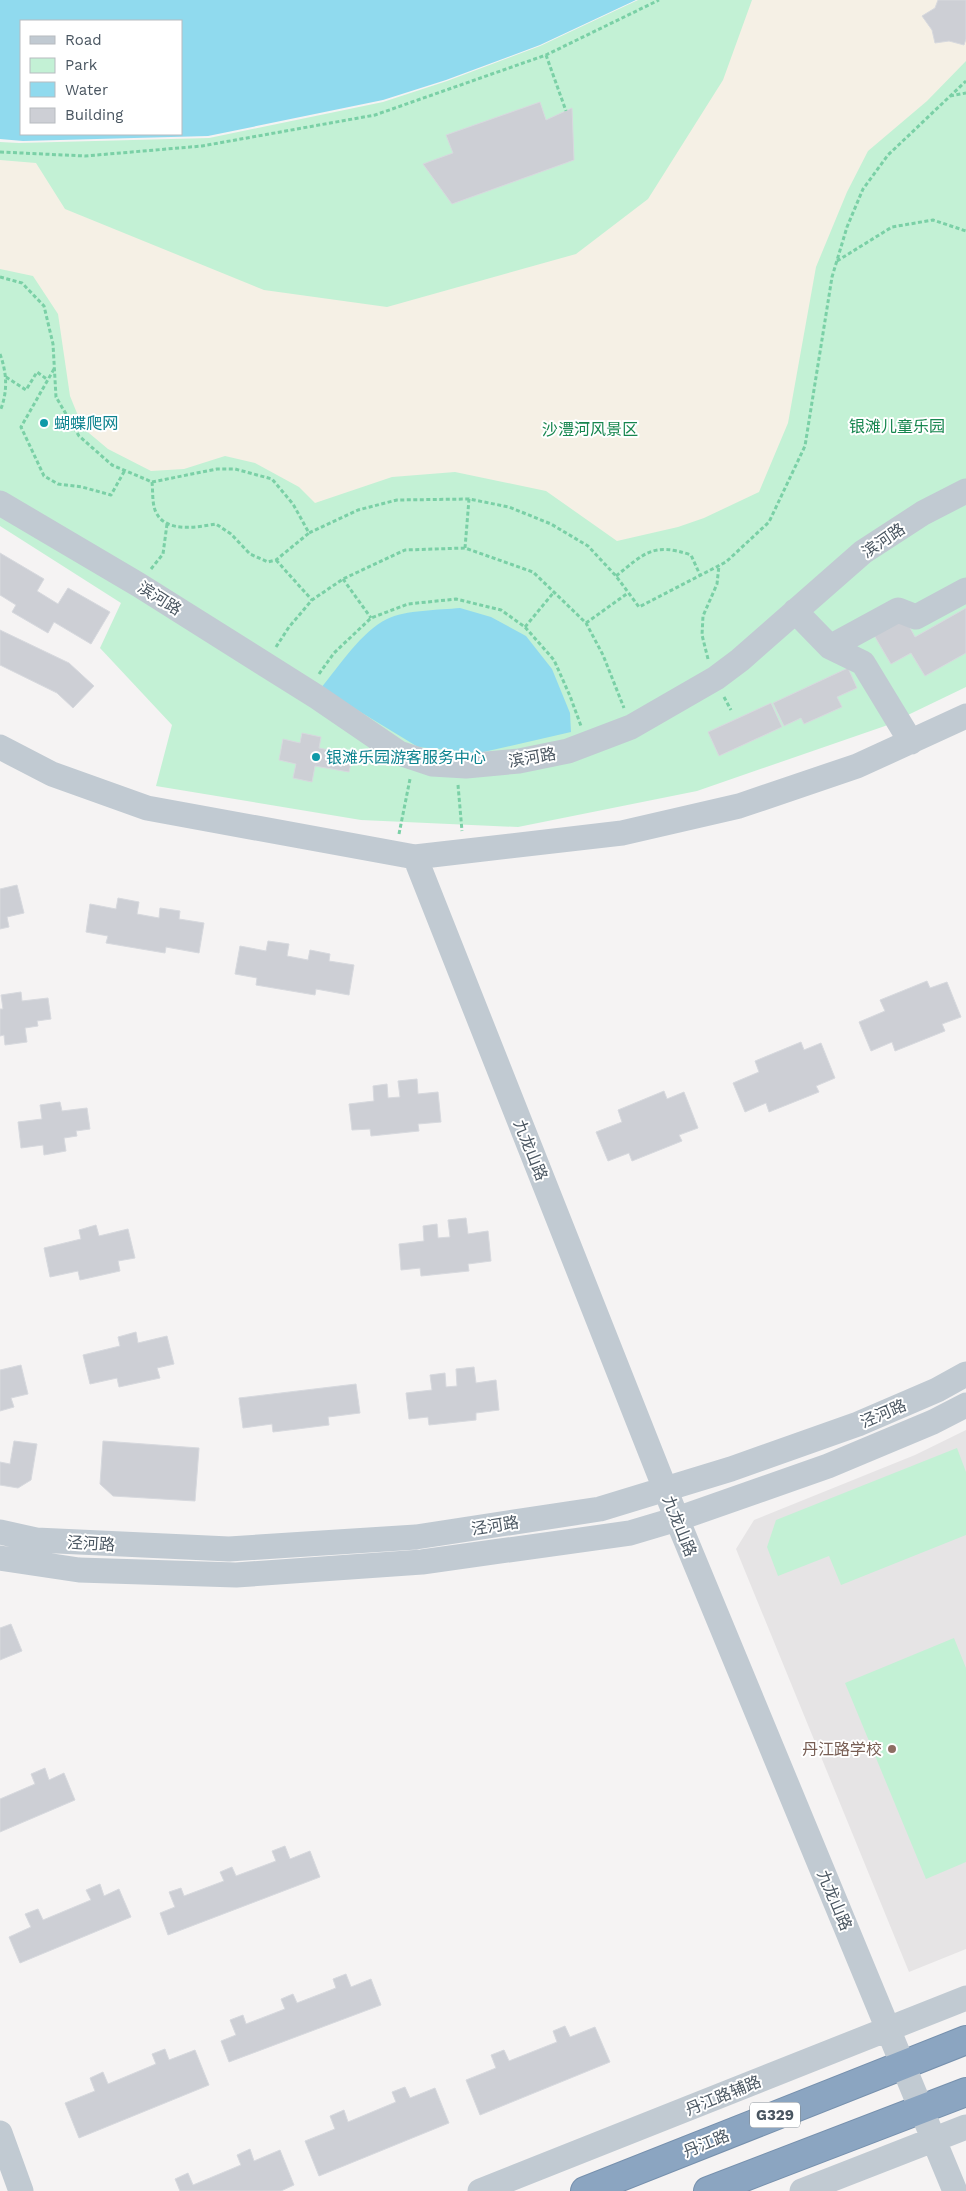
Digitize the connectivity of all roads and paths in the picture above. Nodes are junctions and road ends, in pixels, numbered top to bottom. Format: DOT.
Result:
graph roads {
  1 [pos="659,0"];
  2 [pos="546,55"];
  3 [pos="966,80"];
  4 [pos="966,93"];
  5 [pos="950,96"];
  6 [pos="566,111"];
  7 [pos="0,152"];
  8 [pos="966,231"];
  9 [pos="837,262"];
  10 [pos="0,277"];
  11 [pos="0,354"];
  12 [pos="54,369"];
  13 [pos="6,377"];
  14 [pos="48,380"];
  15 [pos="0,411"];
  16 [pos="125,470"];
  17 [pos="152,482"];
  18 [pos="966,491"];
  19 [pos="469,499"];
  20 [pos="0,503"];
  21 [pos="167,524"];
  22 [pos="309,533"];
  23 [pos="465,548"];
  24 [pos="276,560"];
  25 [pos="718,565"];
  26 [pos="700,575"];
  27 [pos="616,576"];
  28 [pos="343,579"];
  29 [pos="139,585"];
  30 [pos="966,590"];
  31 [pos="554,592"];
  32 [pos="628,593"];
  33 [pos="312,600"];
  34 [pos="795,611"];
  35 [pos="371,618"];
  36 [pos="586,623"];
  37 [pos="525,627"];
  38 [pos="830,647"];
  39 [pos="265,665"];
  40 [pos="716,678"];
  41 [pos="306,691"];
  42 [pos="730,710"];
  43 [pos="966,716"];
  44 [pos="631,727"];
  45 [pos="911,742"];
  46 [pos="587,744"];
  47 [pos="0,747"];
  48 [pos="414,758"];
  49 [pos="456,766"];
  50 [pos="464,852"];
  51 [pos="405,855"];
  52 [pos="966,1374"];
  53 [pos="966,1405"];
  54 [pos="665,1489"];
  55 [pos="677,1520"];
  56 [pos="0,1532"];
  57 [pos="0,1558"];
  58 [pos="966,1998"];
  59 [pos="888,2029"];
  60 [pos="966,2040"];
  61 [pos="904,2064"];
  62 [pos="966,2092"];
  63 [pos="922,2110"];
  64 [pos="966,2127"];
  65 [pos="0,2133"];
  66 [pos="934,2140"];
  67 [pos="20,2191"];
  68 [pos="480,2191"];
  69 [pos="585,2191"];
  70 [pos="708,2191"];
  71 [pos="802,2191"];
  72 [pos="954,2191"];
  1 -- 2 [label="path"];
  2 -- 6 [label="path"];
  2 -- 7 [label="path"];
  3 -- 5 [label="path"];
  4 -- 5 [label="path"];
  5 -- 9 [label="path"];
  8 -- 9 [label="path"];
  9 -- 25 [label="path"];
  10 -- 12 [label="path"];
  11 -- 13 [label="path"];
  12 -- 14 [label="path"];
  12 -- 16 [label="path"];
  13 -- 14 [label="path"];
  13 -- 15 [label="path"];
  14 -- 16 [label="path"];
  16 -- 17 [label="path"];
  17 -- 21 [label="path"];
  17 -- 22 [label="path"];
  18 -- 34 [label="street, 滨河路"];
  19 -- 22 [label="path"];
  19 -- 23 [label="path"];
  19 -- 27 [label="path"];
  20 -- 29 [label="street, 滨河路"];
  21 -- 24 [label="path"];
  21 -- 29 [label="path"];
  22 -- 24 [label="path"];
  23 -- 28 [label="path"];
  23 -- 31 [label="path"];
  24 -- 33 [label="path"];
  25 -- 26 [label="path"];
  25 -- 40 [label="path"];
  26 -- 27 [label="path"];
  26 -- 32 [label="path"];
  27 -- 32 [label="path"];
  28 -- 33 [label="path"];
  28 -- 35 [label="path"];
  29 -- 39 [label="street, 滨河路"];
  30 -- 38 [label="street"];
  31 -- 36 [label="path"];
  31 -- 37 [label="path"];
  32 -- 36 [label="path"];
  33 -- 39 [label="path"];
  34 -- 38 [label="street"];
  34 -- 40 [label="street, 滨河路"];
  35 -- 37 [label="path"];
  35 -- 41 [label="path"];
  36 -- 44 [label="path"];
  37 -- 46 [label="path"];
  38 -- 45 [label="street"];
  39 -- 41 [label="street, 滨河路"];
  40 -- 42 [label="path"];
  40 -- 44 [label="street, 滨河路"];
  41 -- 48 [label="street, 滨河路"];
  43 -- 45 [label="street"];
  44 -- 46 [label="street, 滨河路"];
  45 -- 50 [label="street"];
  46 -- 49 [label="street, 滨河路"];
  47 -- 51 [label="street"];
  48 -- 49 [label="street, 滨河路"];
  48 -- 51 [label="path"];
  49 -- 50 [label="path"];
  50 -- 51 [label="street"];
  51 -- 54 [label="street, 九龙山路"];
  52 -- 54 [label="street, 泾河路"];
  53 -- 55 [label="street, 泾河路"];
  54 -- 55 [label="street, 九龙山路"];
  54 -- 56 [label="street, 泾河路"];
  55 -- 57 [label="street, 泾河路"];
  55 -- 59 [label="street, 九龙山路"];
  58 -- 59 [label="street, 丹江路辅路"];
  59 -- 61 [label="street, 九龙山路"];
  59 -- 68 [label="street, 丹江路辅路"];
  60 -- 61 [label="highway, 丹江路 / G329"];
  61 -- 63 [label="street, 九龙山路"];
  61 -- 69 [label="highway, 丹江路 / G329"];
  62 -- 63 [label="highway"];
  63 -- 66 [label="street, 九龙山路"];
  63 -- 70 [label="highway"];
  64 -- 66 [label="street"];
  65 -- 67 [label="street"];
  66 -- 71 [label="street"];
  66 -- 72 [label="street, 九龙山路"];
}
